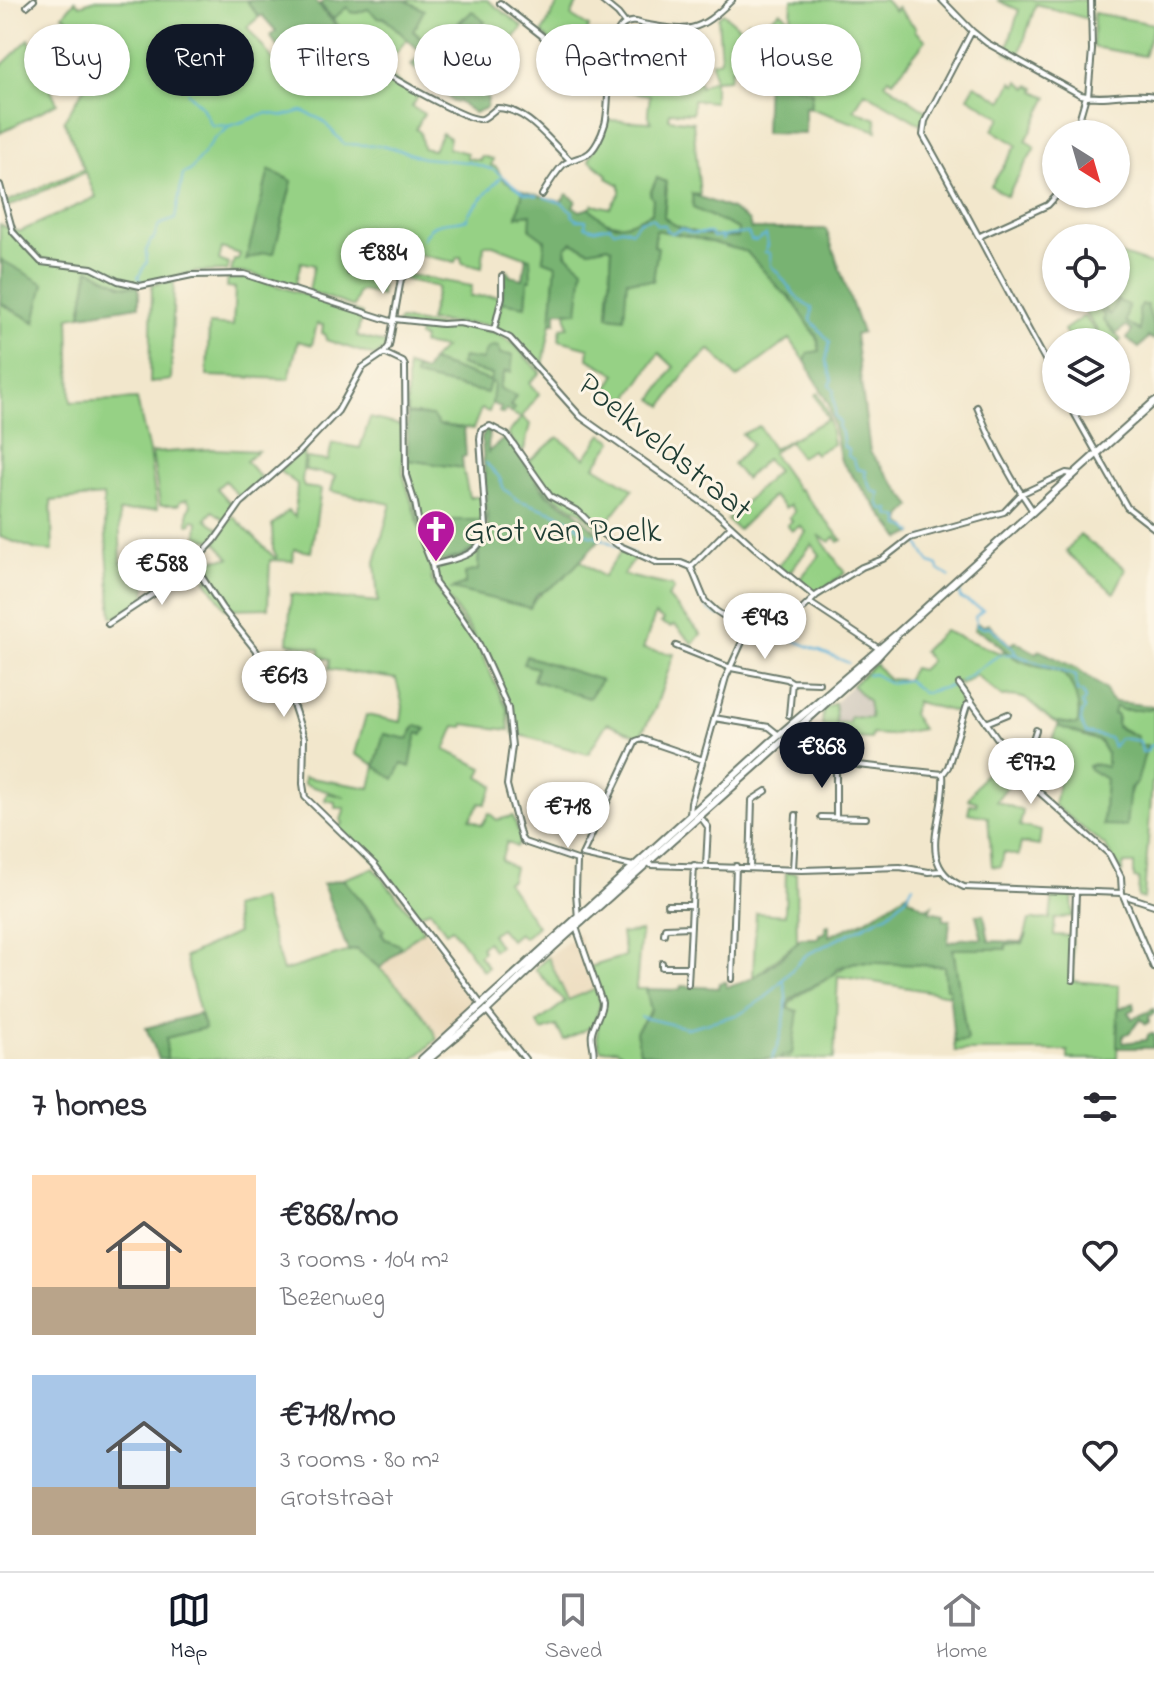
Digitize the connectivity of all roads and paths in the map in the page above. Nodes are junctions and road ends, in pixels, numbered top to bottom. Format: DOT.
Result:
graph roads {
  1 [pos="34,0"];
  2 [pos="601,0"];
  3 [pos="732,0"];
  4 [pos="942,0"];
  5 [pos="1091,0"];
  6 [pos="500,3"];
  7 [pos="27,6"];
  8 [pos="625,23"];
  9 [pos="536,31"];
  10 [pos="972,31"];
  11 [pos="398,80"];
  12 [pos="607,96"];
  13 [pos="1154,96"];
  14 [pos="1087,97"];
  15 [pos="1080,120"];
  16 [pos="570,160"];
  17 [pos="0,185"];
  18 [pos="542,195"];
  19 [pos="1042,208"];
  20 [pos="980,236"];
  21 [pos="419,256"];
  22 [pos="350,272"];
  23 [pos="502,276"];
  24 [pos="401,279"];
  25 [pos="394,320"];
  26 [pos="494,330"];
  27 [pos="384,353"];
  28 [pos="1042,354"];
  29 [pos="1154,402"];
  30 [pos="977,407"];
  31 [pos="1076,416"];
  32 [pos="1096,454"];
  33 [pos="1074,474"];
  34 [pos="1021,494"];
  35 [pos="1033,511"];
  36 [pos="731,526"];
  37 [pos="1154,528"];
  38 [pos="193,563"];
  39 [pos="432,565"];
  40 [pos="691,567"];
  41 [pos="815,597"];
  42 [pos="809,603"];
  43 [pos="108,624"];
  44 [pos="747,631"];
  45 [pos="898,633"];
  46 [pos="676,646"];
  47 [pos="878,648"];
  48 [pos="289,654"];
  49 [pos="731,668"];
  50 [pos="792,682"];
  51 [pos="819,683"];
  52 [pos="959,684"];
  53 [pos="289,692"];
  54 [pos="972,703"];
  55 [pos="1008,714"];
  56 [pos="789,715"];
  57 [pos="714,718"];
  58 [pos="986,723"];
  59 [pos="1036,730"];
  60 [pos="781,738"];
  61 [pos="703,760"];
  62 [pos="836,763"];
  63 [pos="1015,764"];
  64 [pos="943,774"];
  65 [pos="766,791"];
  66 [pos="796,815"];
  67 [pos="821,817"];
  68 [pos="836,817"];
  69 [pos="690,818"];
  70 [pos="866,818"];
  71 [pos="703,820"];
  72 [pos="582,855"];
  73 [pos="577,860"];
  74 [pos="648,862"];
  75 [pos="694,865"];
  76 [pos="706,865"];
  77 [pos="736,866"];
  78 [pos="635,867"];
  79 [pos="750,867"];
  80 [pos="793,869"];
  81 [pos="940,871"];
  82 [pos="1076,891"];
  83 [pos="1124,894"];
  84 [pos="667,905"];
  85 [pos="692,905"];
  86 [pos="1154,905"];
  87 [pos="578,919"];
  88 [pos="576,927"];
  89 [pos="691,927"];
  90 [pos="664,934"];
  91 [pos="662,963"];
  92 [pos="688,967"];
  93 [pos="1154,968"];
  94 [pos="732,979"];
  95 [pos="1073,980"];
  96 [pos="688,984"];
  97 [pos="484,1008"];
  98 [pos="422,1059"];
  99 [pos="429,1059"];
  100 [pos="525,1059"];
  101 [pos="593,1059"];
  1 -- 7 [label="street"];
  2 -- 8 [label="street"];
  3 -- 8 [label="street"];
  4 -- 10 [label="street"];
  5 -- 14 [label="street"];
  6 -- 9 [label="street"];
  10 -- 14 [label="street"];
  10 -- 20 [label="street"];
  11 -- 16 [label="street"];
  12 -- 16 [label="street"];
  13 -- 14 [label="street"];
  14 -- 15 [label="street"];
  16 -- 18 [label="street"];
  17 -- 25 [label="street, Poelkveldstraat"];
  19 -- 20 [label="street"];
  20 -- 28 [label="street"];
  21 -- 24 [label="street"];
  22 -- 24 [label="street"];
  23 -- 26 [label="street"];
  24 -- 25 [label="street"];
  25 -- 26 [label="street, Poelkveldstraat"];
  25 -- 27 [label="street"];
  26 -- 36 [label="street, Poelkveldstraat"];
  27 -- 38 [label="street"];
  27 -- 39 [label="street"];
  29 -- 32 [label="main road"];
  30 -- 34 [label="street"];
  31 -- 32 [label="street"];
  32 -- 33 [label="main road"];
  32 -- 37 [label="street"];
  33 -- 34 [label="street"];
  33 -- 35 [label="main road"];
  34 -- 35 [label="street"];
  34 -- 41 [label="street"];
  35 -- 45 [label="main road"];
  36 -- 40 [label="street"];
  36 -- 41 [label="street, Poelkveldstraat"];
  38 -- 43 [label="street"];
  38 -- 53 [label="street"];
  39 -- 40 [label="street"];
  39 -- 73 [label="street"];
  40 -- 44 [label="street"];
  41 -- 42 [label="street"];
  42 -- 44 [label="street"];
  42 -- 47 [label="street"];
  44 -- 49 [label="street"];
  45 -- 47 [label="main road"];
  45 -- 60 [label="main road"];
  46 -- 49 [label="street"];
  47 -- 60 [label="main road"];
  48 -- 53 [label="street"];
  49 -- 50 [label="street"];
  49 -- 57 [label="street"];
  50 -- 51 [label="street"];
  50 -- 56 [label="street"];
  52 -- 54 [label="street"];
  53 -- 97 [label="street"];
  54 -- 58 [label="street"];
  54 -- 64 [label="street"];
  55 -- 58 [label="street"];
  57 -- 60 [label="street"];
  57 -- 61 [label="street"];
  58 -- 63 [label="street"];
  59 -- 63 [label="street"];
  60 -- 62 [label="street"];
  60 -- 69 [label="main road"];
  60 -- 74 [label="main road"];
  61 -- 69 [label="street"];
  61 -- 72 [label="street"];
  62 -- 64 [label="street"];
  62 -- 68 [label="street"];
  63 -- 83 [label="street"];
  64 -- 81 [label="street"];
  65 -- 79 [label="street"];
  66 -- 80 [label="street"];
  67 -- 68 [label="street"];
  68 -- 70 [label="street"];
  69 -- 78 [label="main road"];
  71 -- 76 [label="street"];
  72 -- 73 [label="street"];
  72 -- 78 [label="street"];
  73 -- 87 [label="street"];
  74 -- 75 [label="street"];
  74 -- 88 [label="main road"];
  75 -- 76 [label="street"];
  75 -- 85 [label="street"];
  76 -- 77 [label="street"];
  77 -- 79 [label="street"];
  77 -- 94 [label="street"];
  78 -- 87 [label="main road"];
  79 -- 80 [label="street"];
  80 -- 81 [label="street"];
  81 -- 82 [label="street"];
  82 -- 83 [label="street"];
  82 -- 95 [label="street"];
  83 -- 86 [label="street"];
  83 -- 93 [label="street"];
  84 -- 85 [label="street"];
  85 -- 89 [label="street"];
  87 -- 97 [label="main road"];
  88 -- 97 [label="main road"];
  88 -- 101 [label="street"];
  89 -- 90 [label="street"];
  89 -- 92 [label="street"];
  91 -- 92 [label="street"];
  92 -- 96 [label="street"];
  97 -- 98 [label="main road"];
  97 -- 99 [label="main road"];
  97 -- 100 [label="street"];
}
